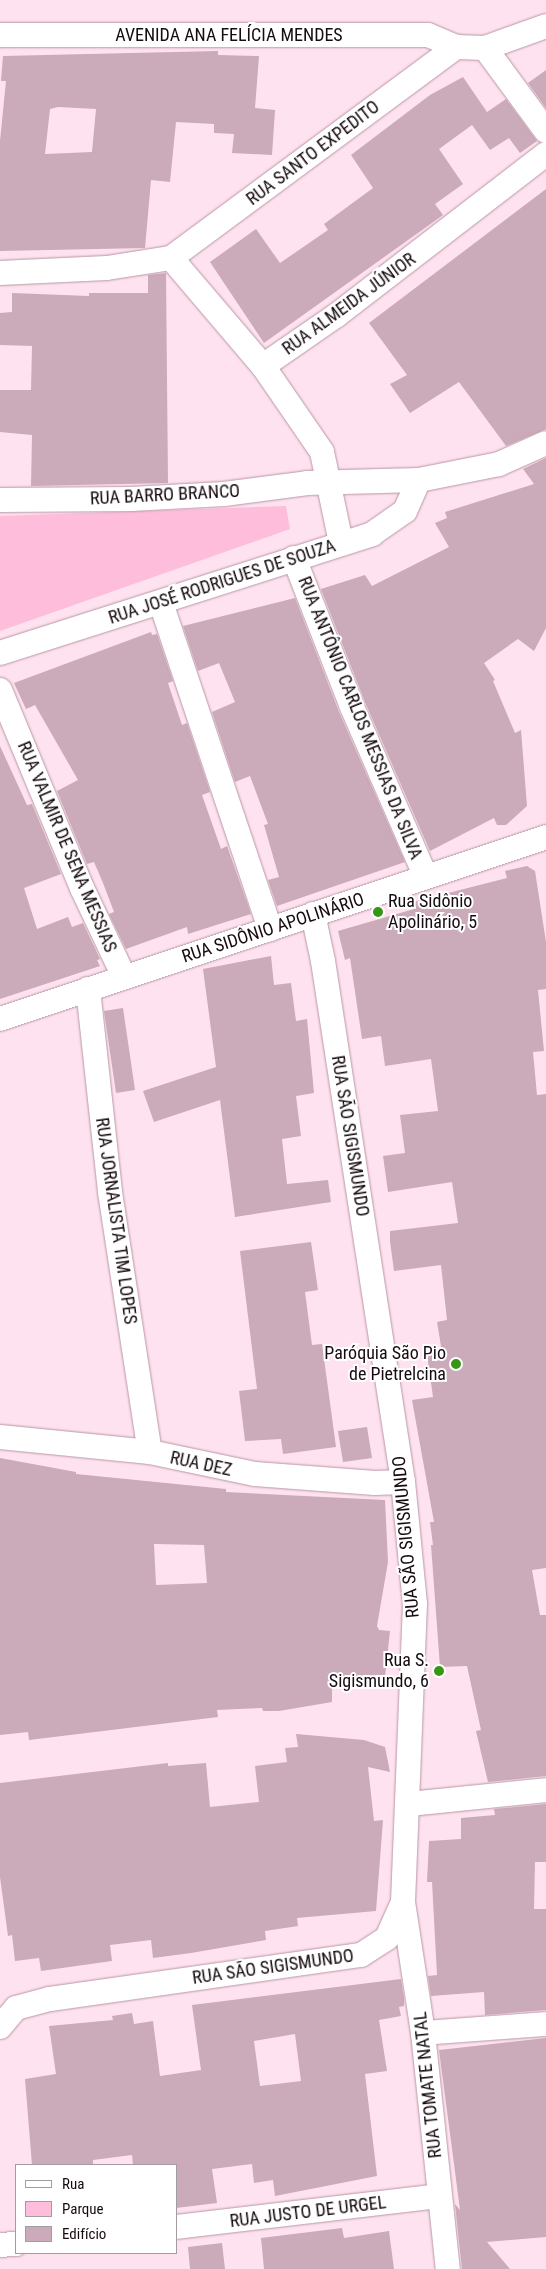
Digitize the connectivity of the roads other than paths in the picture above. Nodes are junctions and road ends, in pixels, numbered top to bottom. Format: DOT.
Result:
graph roads {
  1 [pos="546,26"];
  2 [pos="0,35"];
  3 [pos="456,47"];
  4 [pos="485,48"];
  5 [pos="546,131"];
  6 [pos="546,154"];
  7 [pos="171,258"];
  8 [pos="0,273"];
  9 [pos="263,366"];
  10 [pos="546,443"];
  11 [pos="419,480"];
  12 [pos="329,483"];
  13 [pos="0,500"];
  14 [pos="341,543"];
  15 [pos="294,558"];
  16 [pos="161,603"];
  17 [pos="0,653"];
  18 [pos="0,690"];
  19 [pos="546,837"];
  20 [pos="426,878"];
  21 [pos="313,914"];
  22 [pos="270,929"];
  23 [pos="124,977"];
  24 [pos="88,989"];
  25 [pos="0,1019"];
  26 [pos="0,1437"];
  27 [pos="150,1452"];
  28 [pos="403,1482"];
  29 [pos="546,1790"];
  30 [pos="409,1804"];
  31 [pos="403,1902"];
  32 [pos="546,2024"];
  33 [pos="0,2027"];
  34 [pos="423,2033"];
  35 [pos="439,2196"];
  36 [pos="178,2227"];
  37 [pos="15,2244"];
  38 [pos="0,2245"];
  39 [pos="448,2269"];
  1 -- 4 [label="street"];
  2 -- 3 [label="street, AVENIDA ANA FELÍCIA MENDES"];
  3 -- 4 [label="street"];
  3 -- 7 [label="street, RUA SANTO EXPEDITO"];
  4 -- 5 [label="street"];
  6 -- 9 [label="street, RUA ALMEIDA JÚNIOR"];
  7 -- 8 [label="street"];
  7 -- 9 [label="street, RUA ALMEIDA JÚNIOR"];
  9 -- 12 [label="street"];
  10 -- 11 [label="street, RUA BARRO BRANCO"];
  11 -- 12 [label="street, RUA BARRO BRANCO"];
  11 -- 14 [label="street, RUA JOSÉ RODRIGUES DE SOUZA"];
  12 -- 13 [label="street, RUA BARRO BRANCO"];
  12 -- 14 [label="street"];
  14 -- 15 [label="street, RUA JOSÉ RODRIGUES DE SOUZA"];
  15 -- 16 [label="street, RUA JOSÉ RODRIGUES DE SOUZA"];
  15 -- 20 [label="street, RUA ANTÔNIO CARLOS MESSIAS DA SILVA"];
  16 -- 17 [label="street, RUA JOSÉ RODRIGUES DE SOUZA"];
  16 -- 22 [label="street"];
  18 -- 23 [label="street, RUA VALMIR DE SENA MESSIAS"];
  19 -- 20 [label="street, RUA SIDÔNIO APOLINÁRIO"];
  20 -- 21 [label="street, RUA SIDÔNIO APOLINÁRIO"];
  21 -- 22 [label="street, RUA SIDÔNIO APOLINÁRIO"];
  21 -- 28 [label="street, RUA SÃO SIGISMUNDO"];
  22 -- 23 [label="street, RUA SIDÔNIO APOLINÁRIO"];
  23 -- 24 [label="street, RUA SIDÔNIO APOLINÁRIO"];
  24 -- 25 [label="street, RUA SIDÔNIO APOLINÁRIO"];
  24 -- 27 [label="street, RUA JORNALISTA TIM LOPES"];
  26 -- 27 [label="street, RUA DEZ"];
  27 -- 28 [label="street, RUA DEZ"];
  28 -- 30 [label="street, RUA SÃO SIGISMUNDO"];
  29 -- 30 [label="street"];
  30 -- 31 [label="street, RUA SÃO SIGISMUNDO"];
  31 -- 33 [label="street, RUA SÃO SIGISMUNDO"];
  31 -- 34 [label="street, RUA TOMATE NATAL"];
  32 -- 34 [label="street"];
  34 -- 35 [label="street, RUA TOMATE NATAL"];
  35 -- 36 [label="street, RUA JUSTO DE URGEL"];
  35 -- 39 [label="street, RUA TOMATE NATAL"];
  37 -- 38 [label="street"];
}
